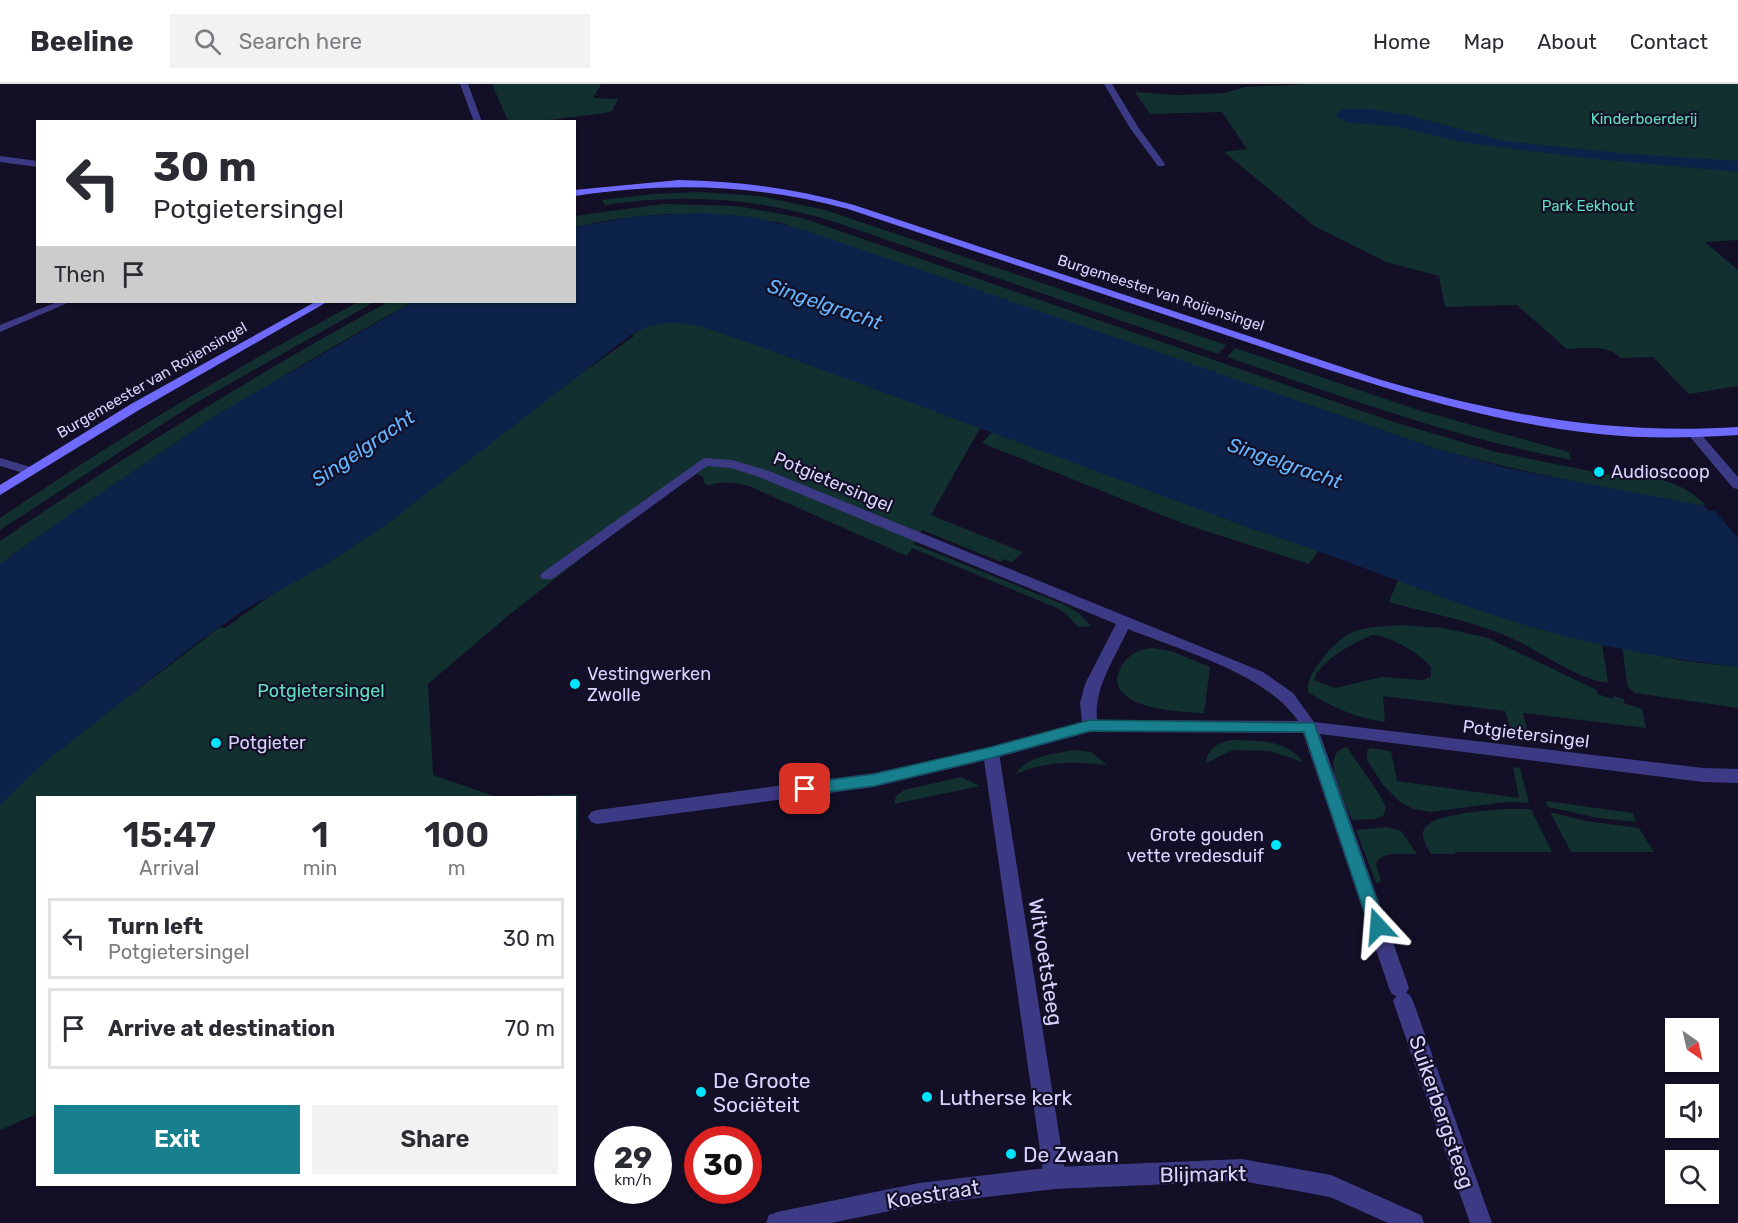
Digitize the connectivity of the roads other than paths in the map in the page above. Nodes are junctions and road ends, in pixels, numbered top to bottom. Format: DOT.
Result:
graph roads {
  1 [pos="464,84"];
  2 [pos="1108,84"];
  3 [pos="477,120"];
  4 [pos="0,159"];
  5 [pos="36,164"];
  6 [pos="1161,164"];
  7 [pos="576,193"];
  8 [pos="63,303"];
  9 [pos="320,303"];
  10 [pos="0,329"];
  11 [pos="1738,431"];
  12 [pos="1695,435"];
  13 [pos="0,462"];
  14 [pos="30,471"];
  15 [pos="1738,484"];
  16 [pos="0,491"];
  17 [pos="547,576"];
  18 [pos="1124,622"];
  19 [pos="1090,726"];
  20 [pos="1309,727"];
  21 [pos="991,753"];
  22 [pos="1738,776"];
  23 [pos="597,817"];
  24 [pos="1056,1178"];
  25 [pos="777,1223"];
  26 [pos="1413,1223"];
  27 [pos="1481,1223"];
  1 -- 3 [label="street"];
  2 -- 6 [label="street"];
  4 -- 5 [label="street"];
  7 -- 12 [label="main road, Burgemeester van Roijensingel"];
  8 -- 10 [label="street"];
  9 -- 14 [label="main road, Burgemeester van Roijensingel"];
  11 -- 12 [label="main road, Burgemeester van Roijensingel"];
  12 -- 15 [label="street"];
  13 -- 14 [label="street"];
  14 -- 16 [label="main road, Burgemeester van Roijensingel"];
  17 -- 18 [label="street, Potgietersingel"];
  18 -- 19 [label="street"];
  18 -- 20 [label="street, Potgietersingel"];
  19 -- 20 [label="street, Potgietersingel"];
  19 -- 21 [label="street, Potgietersingel"];
  20 -- 22 [label="street, Potgietersingel"];
  20 -- 27 [label="street, Suikerbergsteeg"];
  21 -- 23 [label="street, Potgietersingel"];
  21 -- 24 [label="street, Witvoetsteeg"];
  24 -- 25 [label="street, Koestraat"];
  24 -- 26 [label="street, Blijmarkt"];
}
